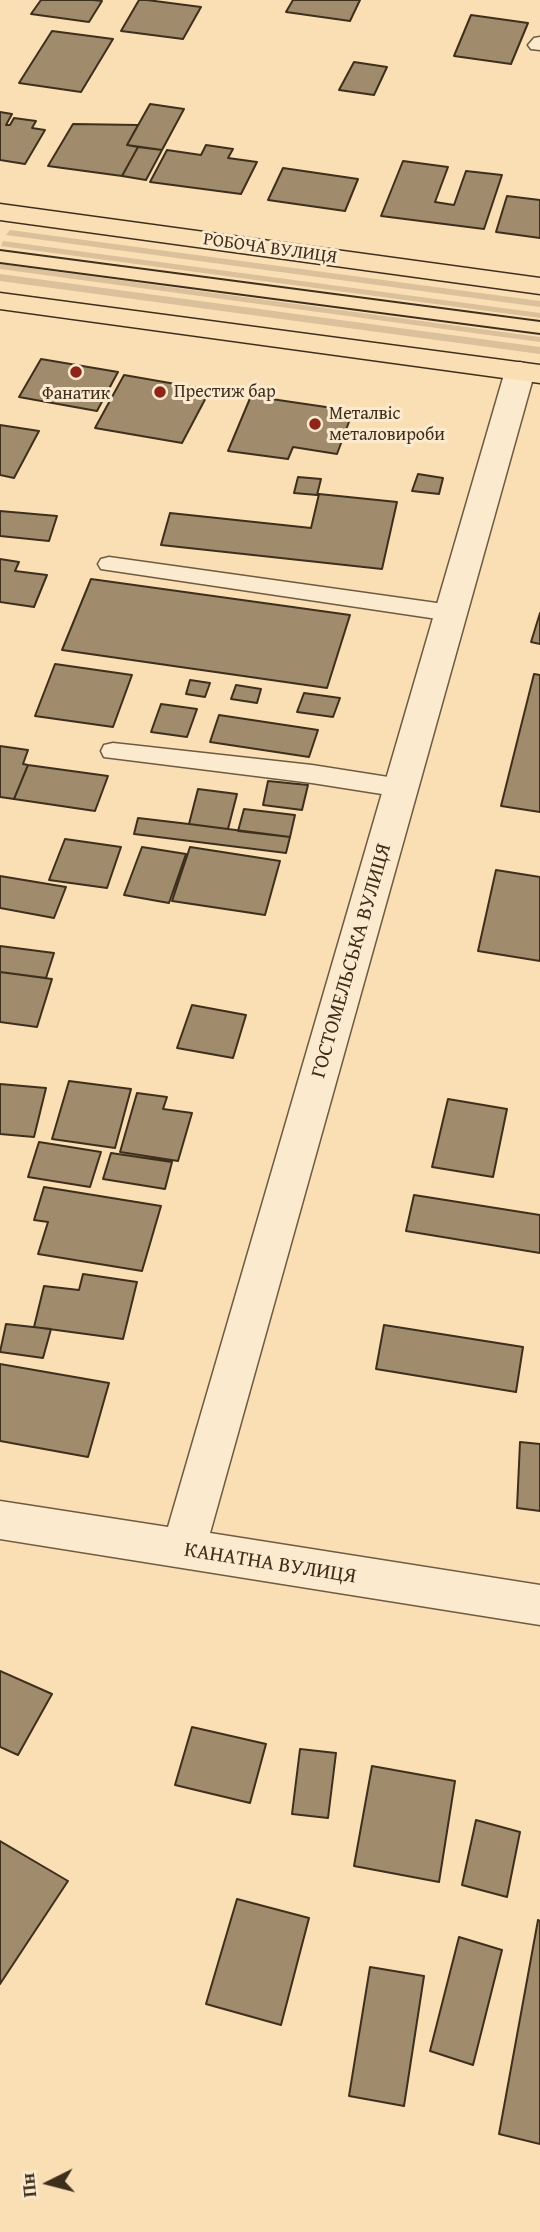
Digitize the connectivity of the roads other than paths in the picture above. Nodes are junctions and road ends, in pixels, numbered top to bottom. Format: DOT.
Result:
graph roads {
  1 [pos="0,212"];
  2 [pos="540,286"];
  3 [pos="0,302"];
  4 [pos="530,372"];
  5 [pos="109,564"];
  6 [pos="451,613"];
  7 [pos="113,751"];
  8 [pos="401,788"];
  9 [pos="0,1520"];
  10 [pos="183,1550"];
  11 [pos="540,1605"];
  1 -- 2 [label="main road, РОБОЧА ВУЛИЦЯ"];
  3 -- 4 [label="main road"];
  4 -- 6 [label="street, ГОСТОМЕЛЬСЬКА ВУЛИЦЯ"];
  5 -- 6 [label="lane"];
  6 -- 8 [label="street, ГОСТОМЕЛЬСЬКА ВУЛИЦЯ"];
  7 -- 8 [label="lane"];
  8 -- 10 [label="street, ГОСТОМЕЛЬСЬКА ВУЛИЦЯ"];
  9 -- 10 [label="street, КАНАТНА ВУЛИЦЯ"];
  10 -- 11 [label="street, КАНАТНА ВУЛИЦЯ"];
}
